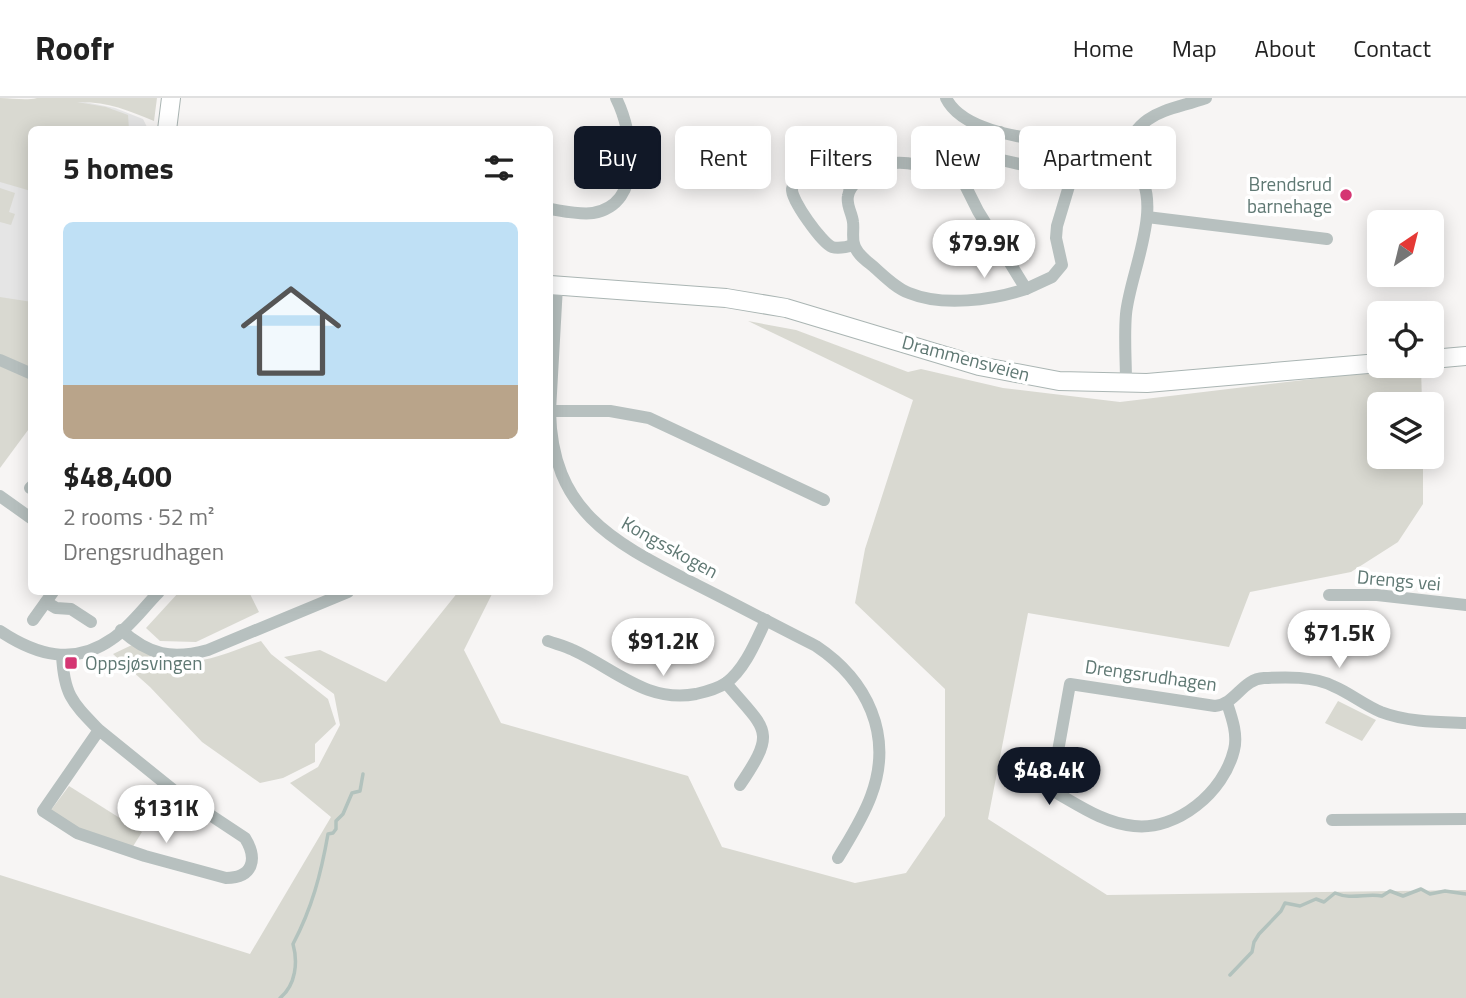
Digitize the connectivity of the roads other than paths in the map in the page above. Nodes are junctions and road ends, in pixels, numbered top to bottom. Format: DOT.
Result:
graph roads {
  1 [pos="171,98"];
  2 [pos="616,98"];
  3 [pos="946,98"];
  4 [pos="1206,98"];
  5 [pos="168,126"];
  6 [pos="984,126"];
  7 [pos="1138,126"];
  8 [pos="1005,161"];
  9 [pos="793,189"];
  10 [pos="849,189"];
  11 [pos="967,189"];
  12 [pos="1147,189"];
  13 [pos="553,209"];
  14 [pos="1147,217"];
  15 [pos="1327,239"];
  16 [pos="854,246"];
  17 [pos="553,286"];
  18 [pos="1026,289"];
  19 [pos="1466,356"];
  20 [pos="1444,358"];
  21 [pos="0,360"];
  22 [pos="1367,364"];
  23 [pos="28,372"];
  24 [pos="1126,383"];
  25 [pos="553,408"];
  26 [pos="553,446"];
  27 [pos="25,495"];
  28 [pos="0,496"];
  29 [pos="824,500"];
  30 [pos="156,595"];
  31 [pos="341,595"];
  32 [pos="1329,595"];
  33 [pos="49,596"];
  34 [pos="1466,605"];
  35 [pos="33,620"];
  36 [pos="766,620"];
  37 [pos="91,622"];
  38 [pos="0,631"];
  39 [pos="121,631"];
  40 [pos="548,641"];
  41 [pos="62,655"];
  42 [pos="726,683"];
  43 [pos="1227,703"];
  44 [pos="1466,723"];
  45 [pos="99,730"];
  46 [pos="740,785"];
  47 [pos="1466,819"];
  48 [pos="1332,820"];
  49 [pos="838,858"];
  1 -- 5 [label="main road"];
  2 -- 13 [label="street"];
  3 -- 6 [label="street"];
  4 -- 7 [label="street"];
  8 -- 18 [label="street"];
  9 -- 16 [label="street"];
  10 -- 16 [label="street"];
  11 -- 18 [label="street"];
  12 -- 14 [label="street"];
  14 -- 15 [label="street"];
  14 -- 24 [label="street"];
  16 -- 18 [label="street"];
  17 -- 24 [label="main road, Drammensveien"];
  19 -- 20 [label="main road"];
  21 -- 23 [label="street"];
  22 -- 24 [label="main road, Drammensveien"];
  25 -- 29 [label="street"];
  26 -- 36 [label="street, Kongsskogen"];
  27 -- 28 [label="street"];
  30 -- 39 [label="street"];
  31 -- 39 [label="street"];
  32 -- 34 [label="street, Drengs vei"];
  33 -- 35 [label="street"];
  33 -- 37 [label="street"];
  36 -- 42 [label="street"];
  36 -- 49 [label="street, Kongsskogen"];
  38 -- 41 [label="street"];
  39 -- 41 [label="street"];
  40 -- 42 [label="street"];
  41 -- 45 [label="street"];
  42 -- 46 [label="street"];
  43 -- 43 [label="street, Drengsrudhagen"];
  43 -- 44 [label="street, Drengsrudhagen"];
  45 -- 45 [label="street"];
  47 -- 48 [label="street"];
}
